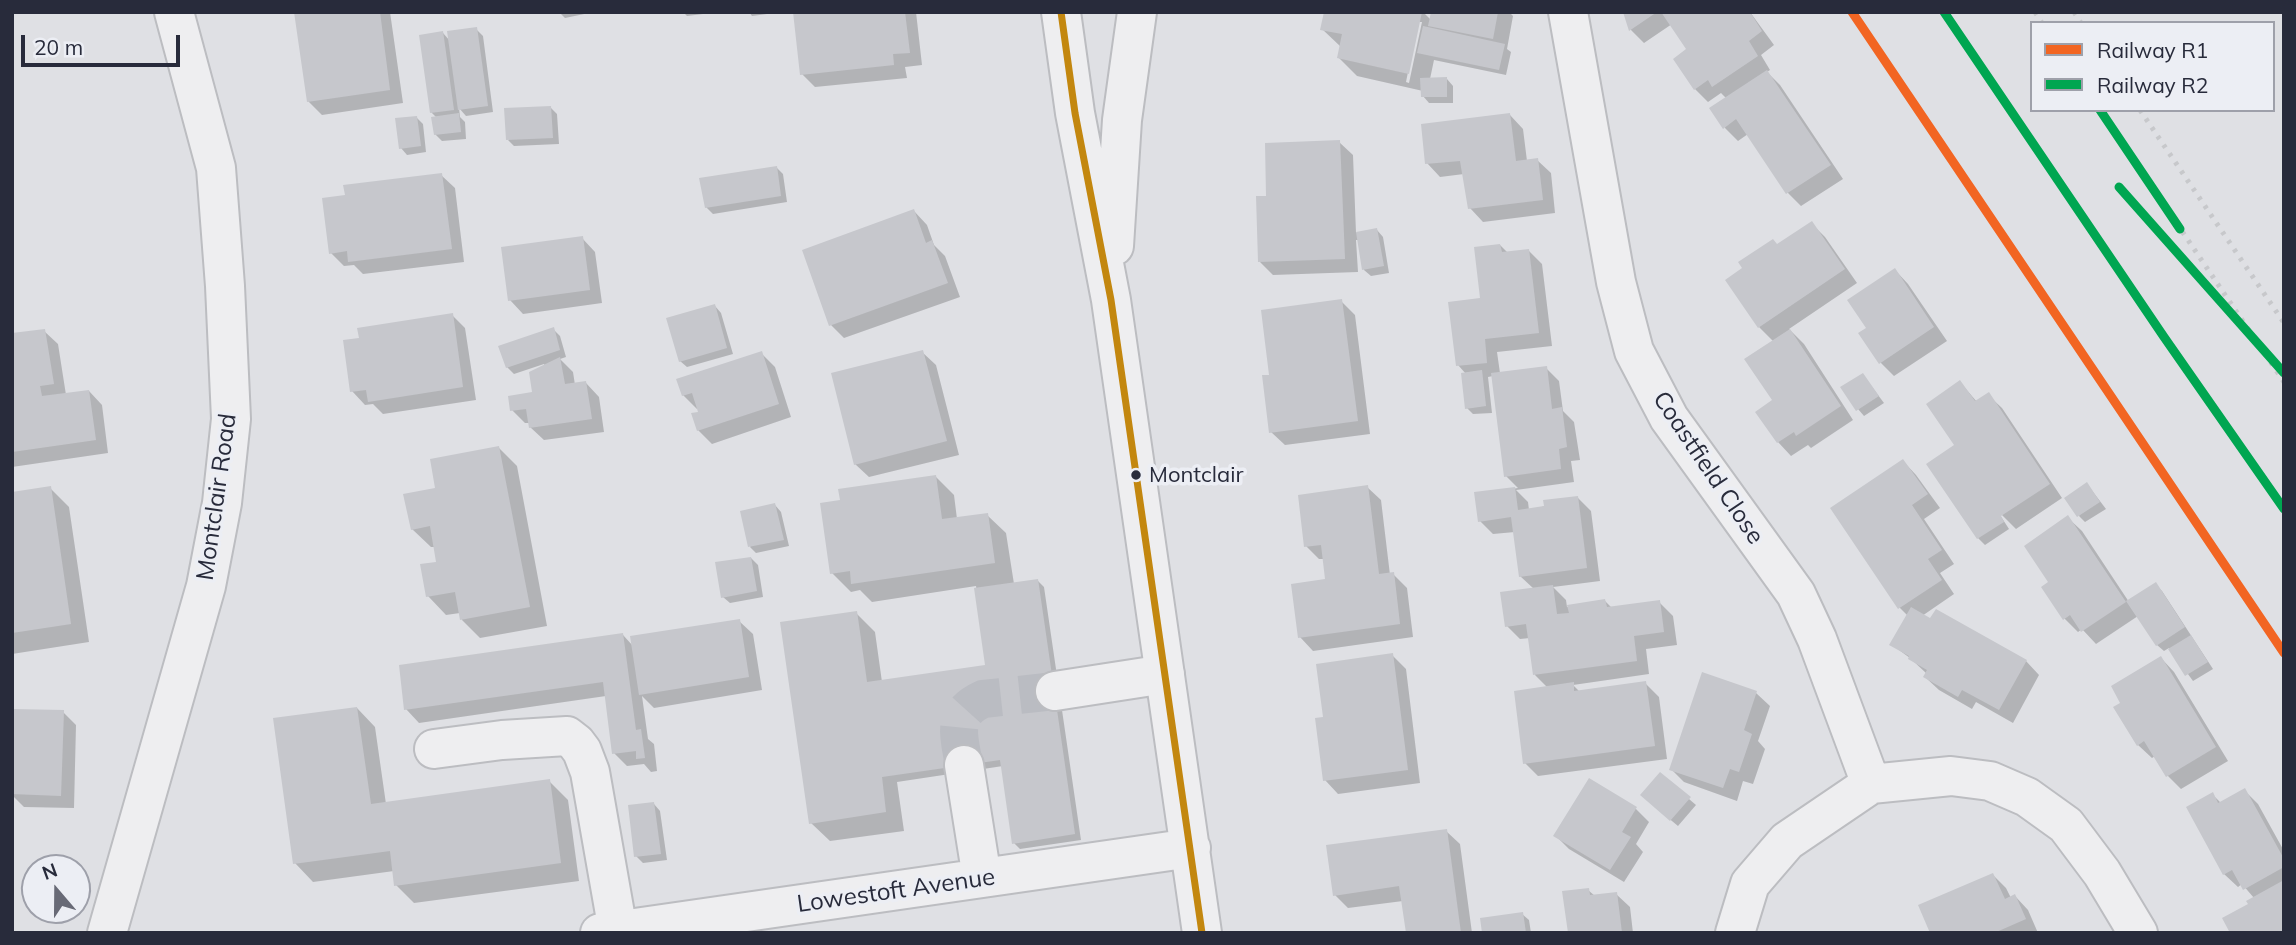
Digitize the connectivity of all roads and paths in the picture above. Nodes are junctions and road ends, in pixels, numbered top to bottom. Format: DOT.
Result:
graph roads {
  1 [pos="174,12"];
  2 [pos="1061,12"];
  3 [pos="1137,12"];
  4 [pos="1568,12"];
  5 [pos="1111,300"];
  6 [pos="1165,674"];
  7 [pos="1055,691"];
  8 [pos="434,749"];
  9 [pos="964,765"];
  10 [pos="1871,784"];
  11 [pos="1191,848"];
  12 [pos="982,878"];
  13 [pos="625,931"];
  14 [pos="107,933"];
  15 [pos="1202,933"];
  16 [pos="1735,933"];
  17 [pos="2138,933"];
  1 -- 14 [label="street, Montclair Road"];
  2 -- 5 [label="street"];
  3 -- 5 [label="street"];
  4 -- 10 [label="street, Coastfield Close"];
  5 -- 6 [label="street"];
  6 -- 7 [label="street"];
  6 -- 11 [label="street"];
  8 -- 13 [label="street"];
  9 -- 12 [label="street"];
  10 -- 16 [label="street"];
  10 -- 17 [label="street"];
  11 -- 12 [label="street, Lowestoft Avenue"];
  11 -- 15 [label="street"];
  12 -- 13 [label="street, Lowestoft Avenue"];
}
